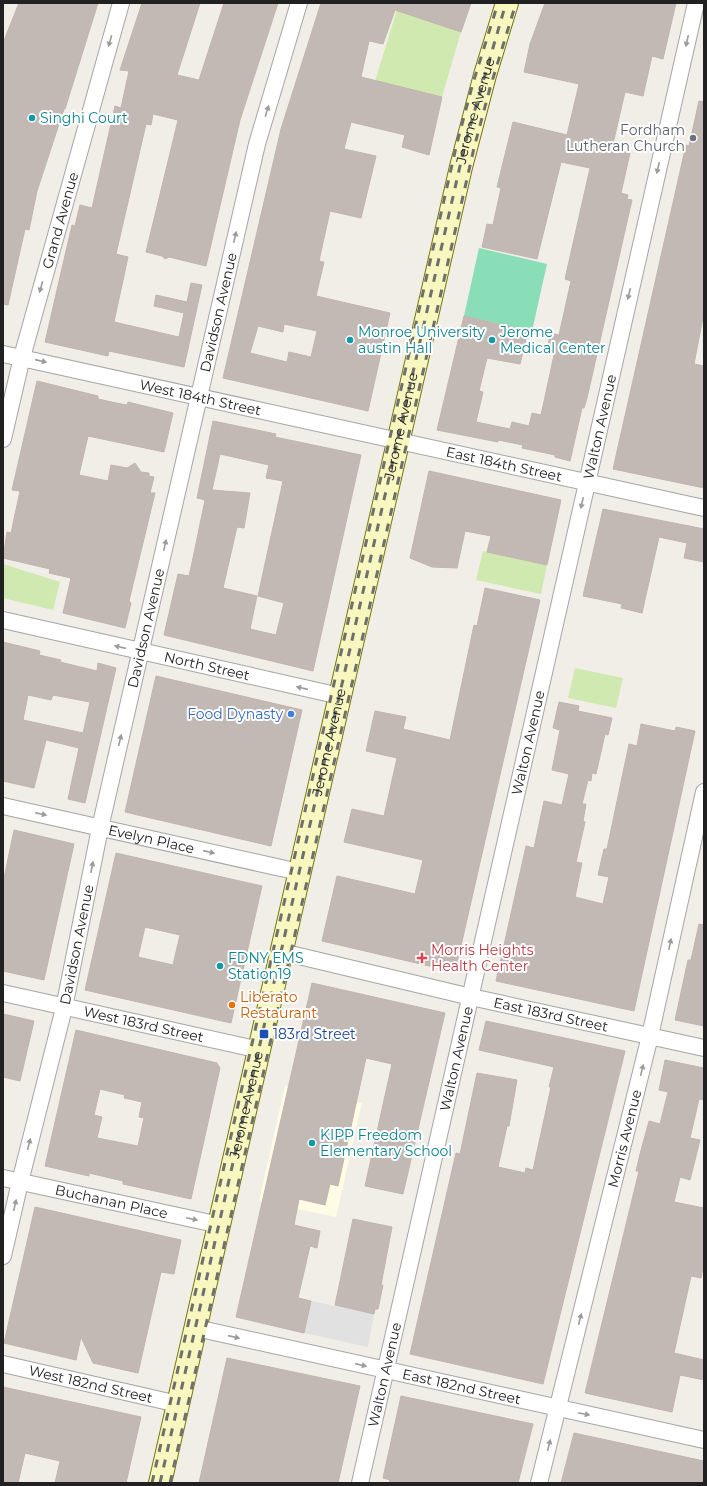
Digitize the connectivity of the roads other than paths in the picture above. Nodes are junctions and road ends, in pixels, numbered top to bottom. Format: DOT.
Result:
graph roads {
  1 [pos="121,3"];
  2 [pos="299,3"];
  3 [pos="507,3"];
  4 [pos="696,3"];
  5 [pos="3,354"];
  6 [pos="22,357"];
  7 [pos="198,398"];
  8 [pos="3,439"];
  9 [pos="398,441"];
  10 [pos="586,482"];
  11 [pos="704,508"];
  12 [pos="3,620"];
  13 [pos="140,652"];
  14 [pos="340,696"];
  15 [pos="704,792"];
  16 [pos="3,806"];
  17 [pos="100,828"];
  18 [pos="299,872"];
  19 [pos="282,952"];
  20 [pos="3,993"];
  21 [pos="471,997"];
  22 [pos="64,1008"];
  23 [pos="650,1036"];
  24 [pos="704,1048"];
  25 [pos="260,1050"];
  26 [pos="3,1178"];
  27 [pos="20,1182"];
  28 [pos="220,1225"];
  29 [pos="3,1256"];
  30 [pos="196,1328"];
  31 [pos="3,1364"];
  32 [pos="385,1371"];
  33 [pos="178,1404"];
  34 [pos="558,1409"];
  35 [pos="704,1440"];
  36 [pos="160,1483"];
  37 [pos="360,1483"];
  38 [pos="539,1483"];
  1 -- 6 [label="street, Grand Avenue, one-way"];
  7 -- 2 [label="street, Davidson Avenue, one-way"];
  3 -- 9 [label="main road, Jerome Avenue"];
  4 -- 10 [label="street, Walton Avenue, one-way"];
  5 -- 6 [label="street, West 184th Street"];
  6 -- 7 [label="street, West 184th Street, one-way"];
  6 -- 8 [label="street, Grand Avenue"];
  7 -- 9 [label="street, West 184th Street"];
  13 -- 7 [label="street, Davidson Avenue, one-way"];
  9 -- 10 [label="street, East 184th Street"];
  9 -- 14 [label="main road, Jerome Avenue"];
  10 -- 11 [label="street, East 184th Street"];
  10 -- 21 [label="street, Walton Avenue, one-way"];
  13 -- 12 [label="street, North Street, one-way"];
  14 -- 13 [label="street, North Street, one-way"];
  17 -- 13 [label="street, Davidson Avenue, one-way"];
  14 -- 18 [label="main road, Jerome Avenue"];
  23 -- 15 [label="street, Morris Avenue, one-way"];
  16 -- 17 [label="street, Evelyn Place, one-way"];
  17 -- 18 [label="street, Evelyn Place, one-way"];
  22 -- 17 [label="street, Davidson Avenue, one-way"];
  18 -- 19 [label="main road, Jerome Avenue"];
  19 -- 21 [label="street, East 183rd Street"];
  19 -- 25 [label="main road, Jerome Avenue"];
  20 -- 22 [label="street, West 183rd Street"];
  21 -- 23 [label="street, East 183rd Street"];
  21 -- 32 [label="street, Walton Avenue"];
  22 -- 25 [label="street, West 183rd Street"];
  27 -- 22 [label="street, Davidson Avenue, one-way"];
  23 -- 24 [label="street, East 183rd Street"];
  34 -- 23 [label="street, Morris Avenue, one-way"];
  25 -- 28 [label="main road, Jerome Avenue"];
  26 -- 27 [label="street, Buchanan Place"];
  27 -- 28 [label="street, Buchanan Place, one-way"];
  29 -- 27 [label="street, Davidson Avenue, one-way"];
  28 -- 30 [label="main road, Jerome Avenue"];
  30 -- 32 [label="street, East 182nd Street, one-way"];
  30 -- 33 [label="main road, Jerome Avenue"];
  31 -- 33 [label="street, West 182nd Street"];
  32 -- 34 [label="street, East 182nd Street"];
  32 -- 37 [label="street, Walton Avenue"];
  33 -- 36 [label="main road, Jerome Avenue"];
  34 -- 35 [label="street, East 182nd Street, one-way"];
  38 -- 34 [label="street, Morris Avenue, one-way"];
}
